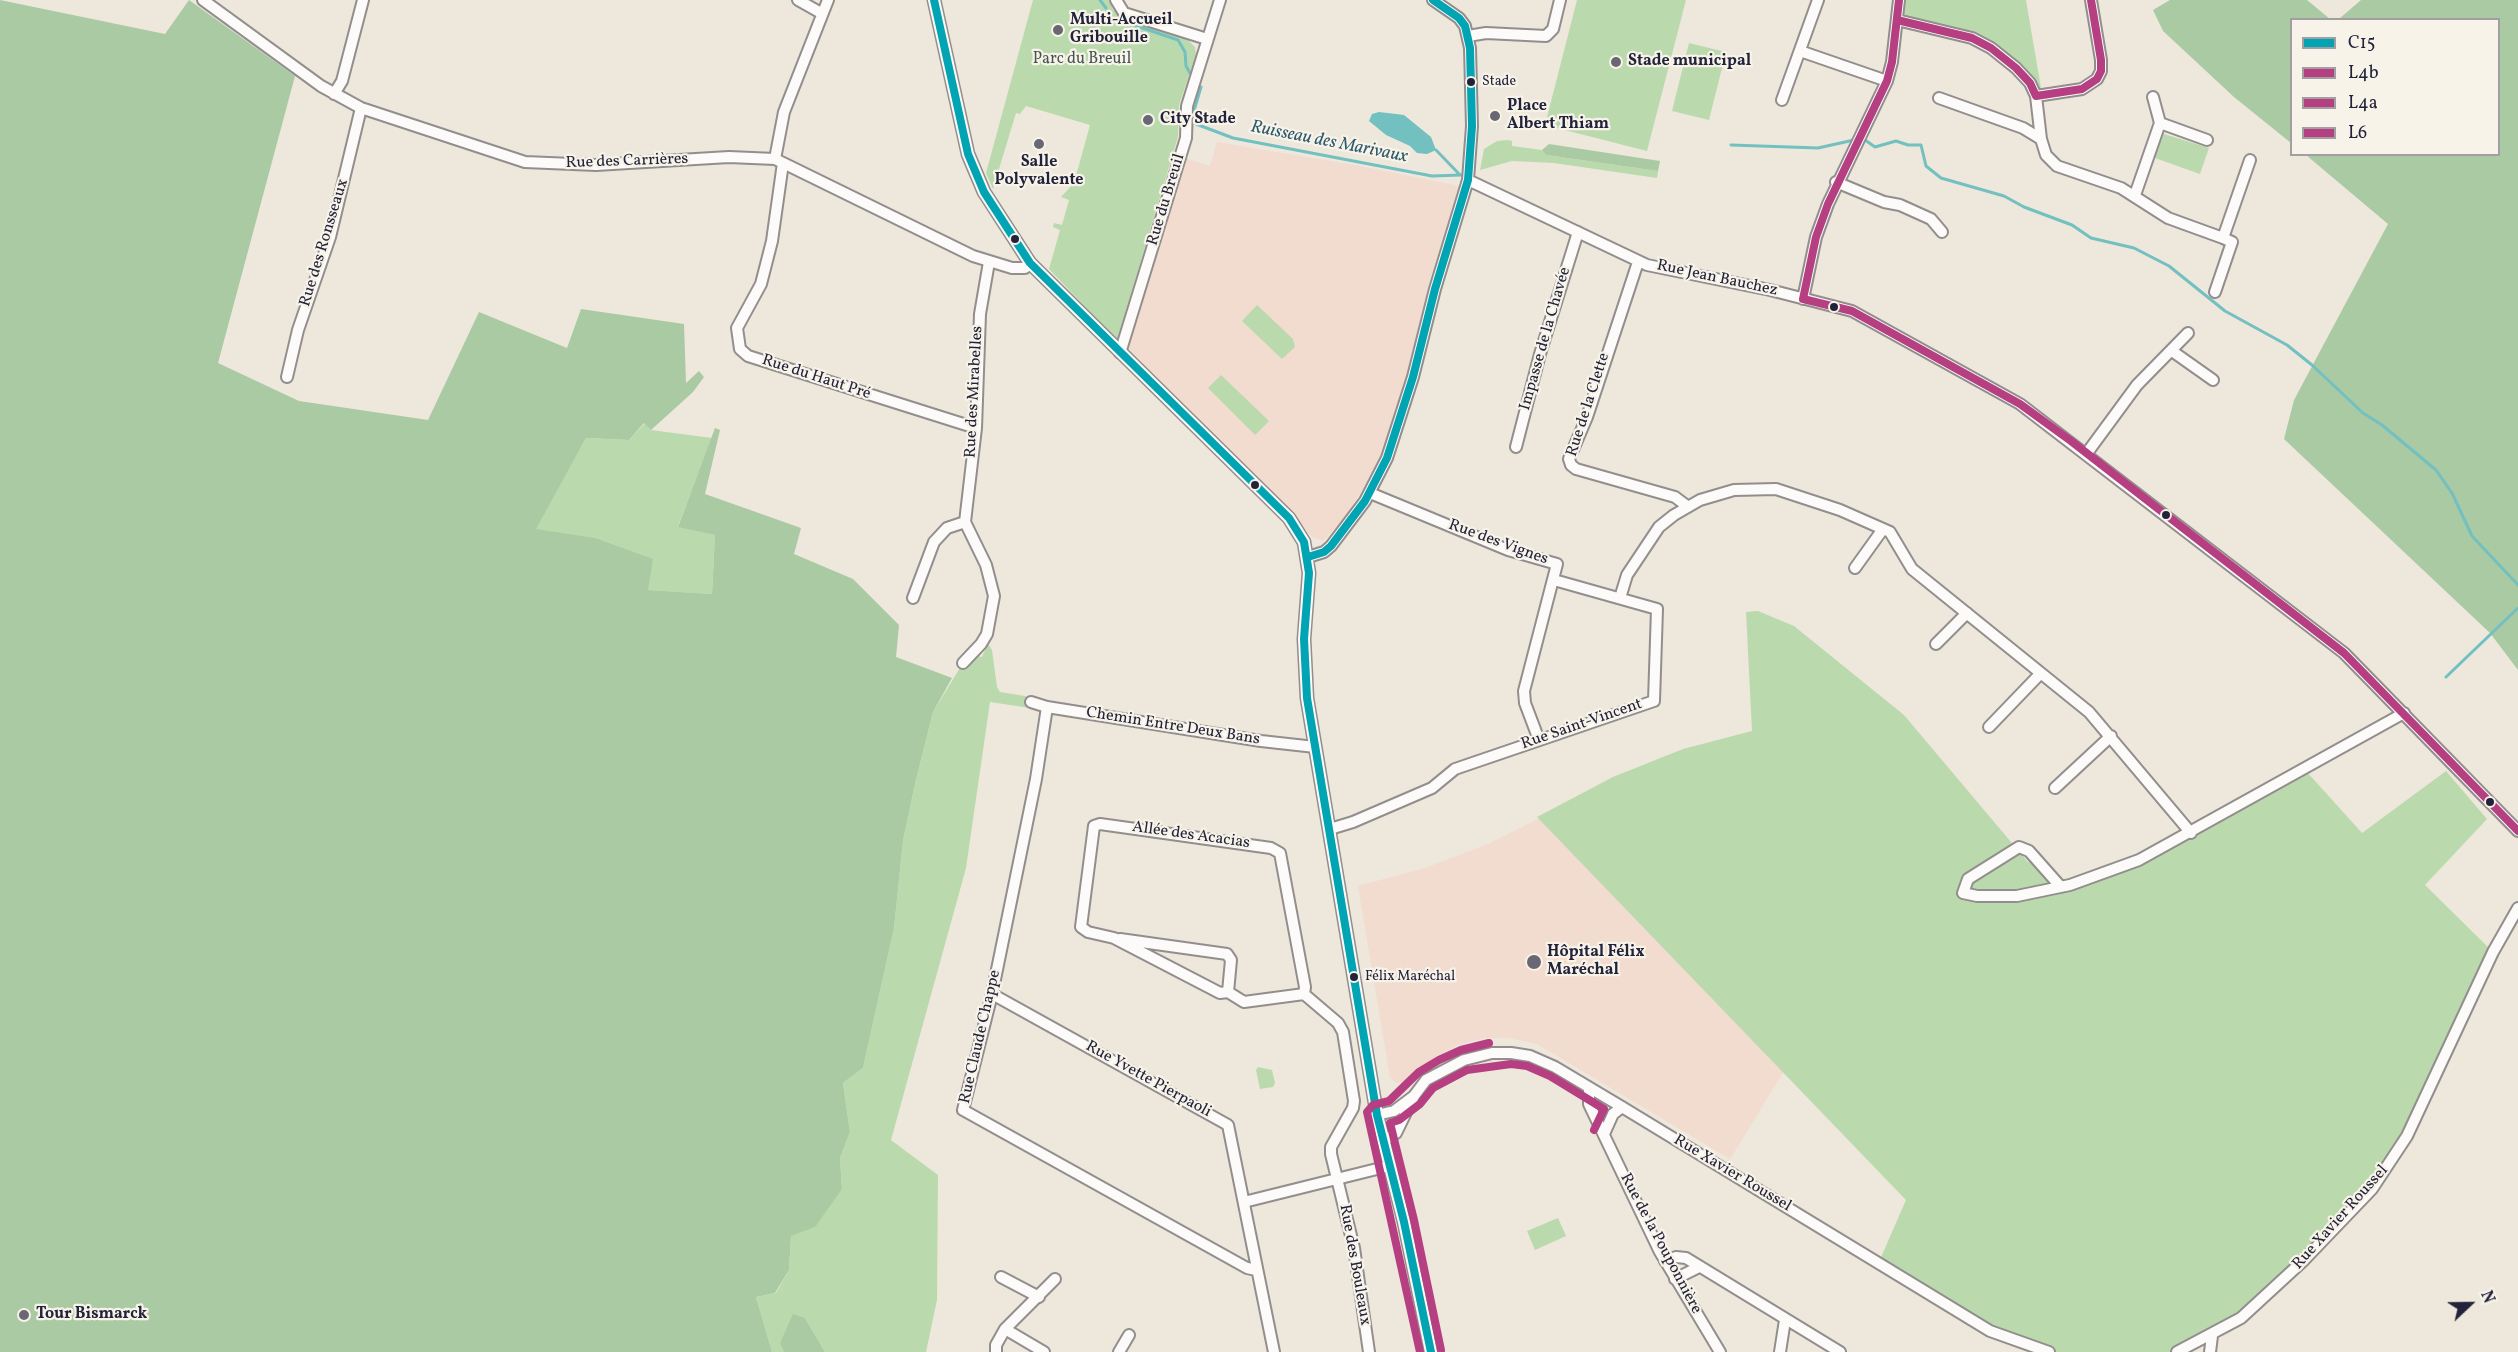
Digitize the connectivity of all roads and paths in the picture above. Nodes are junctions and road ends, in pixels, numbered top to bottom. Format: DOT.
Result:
graph roads {
  1 [pos="202,0"];
  2 [pos="363,0"];
  3 [pos="798,0"];
  4 [pos="828,0"];
  5 [pos="934,0"];
  6 [pos="1116,0"];
  7 [pos="1220,0"];
  8 [pos="1433,0"];
  9 [pos="1560,0"];
  10 [pos="1818,0"];
  11 [pos="1899,0"];
  12 [pos="2091,0"];
  13 [pos="821,13"];
  14 [pos="1897,20"];
  15 [pos="1468,36"];
  16 [pos="1207,39"];
  17 [pos="1800,51"];
  18 [pos="1887,81"];
  19 [pos="334,94"];
  20 [pos="2036,96"];
  21 [pos="2153,97"];
  22 [pos="1939,98"];
  23 [pos="1782,100"];
  24 [pos="361,108"];
  25 [pos="2160,123"];
  26 [pos="2041,139"];
  27 [pos="2207,140"];
  28 [pos="2250,160"];
  29 [pos="779,161"];
  30 [pos="1468,180"];
  31 [pos="1836,182"];
  32 [pos="2135,195"];
  33 [pos="1578,232"];
  34 [pos="1942,232"];
  35 [pos="2223,238"];
  36 [pos="989,262"];
  37 [pos="1638,262"];
  38 [pos="1030,263"];
  39 [pos="2215,292"];
  40 [pos="1803,298"];
  41 [pos="2188,333"];
  42 [pos="2172,351"];
  43 [pos="1120,353"];
  44 [pos="287,377"];
  45 [pos="2212,380"];
  46 [pos="976,428"];
  47 [pos="1516,447"];
  48 [pos="2087,453"];
  49 [pos="1370,493"];
  50 [pos="1687,506"];
  51 [pos="965,522"];
  52 [pos="1883,529"];
  53 [pos="1308,556"];
  54 [pos="1855,568"];
  55 [pos="1554,580"];
  56 [pos="913,598"];
  57 [pos="1620,598"];
  58 [pos="1967,613"];
  59 [pos="1936,644"];
  60 [pos="963,663"];
  61 [pos="2040,674"];
  62 [pos="1031,702"];
  63 [pos="1047,707"];
  64 [pos="2404,713"];
  65 [pos="1989,727"];
  66 [pos="2111,736"];
  67 [pos="1539,740"];
  68 [pos="1315,747"];
  69 [pos="2055,788"];
  70 [pos="1330,829"];
  71 [pos="2518,831"];
  72 [pos="2191,833"];
  73 [pos="2060,886"];
  74 [pos="2518,908"];
  75 [pos="1114,938"];
  76 [pos="1228,992"];
  77 [pos="992,994"];
  78 [pos="1304,994"];
  79 [pos="1589,1088"];
  80 [pos="1414,1096"];
  81 [pos="1622,1107"];
  82 [pos="1377,1114"];
  83 [pos="1604,1134"];
  84 [pos="1383,1141"];
  85 [pos="1389,1166"];
  86 [pos="1337,1179"];
  87 [pos="1244,1202"];
  88 [pos="1665,1261"];
  89 [pos="1699,1268"];
  90 [pos="1256,1270"];
  91 [pos="1001,1277"];
  92 [pos="1055,1279"];
  93 [pos="1675,1279"];
  94 [pos="1039,1297"];
  95 [pos="1785,1320"];
  96 [pos="1005,1329"];
  97 [pos="1129,1335"];
  98 [pos="2212,1336"];
  99 [pos="1369,1349"];
  100 [pos="996,1352"];
  101 [pos="1044,1352"];
  102 [pos="1119,1352"];
  103 [pos="1274,1352"];
  104 [pos="1357,1352"];
  105 [pos="1431,1352"];
  106 [pos="1720,1352"];
  107 [pos="1780,1352"];
  108 [pos="1840,1352"];
  109 [pos="2049,1352"];
  110 [pos="2176,1352"];
  111 [pos="2210,1352"];
  1 -- 19 [label="street, Rue des Carrières"];
  2 -- 19 [label="street"];
  3 -- 13 [label="street"];
  4 -- 13 [label="street, Rue du Haut Pré"];
  5 -- 38 [label="street"];
  6 -- 16 [label="street"];
  7 -- 16 [label="street, Rue du Breuil"];
  8 -- 15 [label="street"];
  9 -- 15 [label="street"];
  10 -- 17 [label="street"];
  11 -- 14 [label="street"];
  12 -- 20 [label="street"];
  13 -- 29 [label="street, Rue du Haut Pré"];
  14 -- 18 [label="street"];
  14 -- 20 [label="street"];
  15 -- 30 [label="street"];
  16 -- 43 [label="street, Rue du Breuil"];
  17 -- 18 [label="street"];
  17 -- 23 [label="street"];
  18 -- 31 [label="street"];
  19 -- 24 [label="street, Rue des Carrières"];
  20 -- 26 [label="street"];
  21 -- 25 [label="street"];
  22 -- 26 [label="street"];
  24 -- 29 [label="street, Rue des Carrières"];
  24 -- 44 [label="street, Rue des Ronsseaux"];
  25 -- 27 [label="street"];
  25 -- 32 [label="street"];
  26 -- 32 [label="street"];
  28 -- 35 [label="street"];
  29 -- 36 [label="street, Rue des Carrières"];
  29 -- 46 [label="street, Rue du Haut Pré"];
  30 -- 33 [label="street, Rue Jean Bauchez"];
  30 -- 49 [label="street"];
  31 -- 34 [label="street"];
  31 -- 40 [label="street"];
  32 -- 35 [label="street"];
  33 -- 37 [label="street, Rue Jean Bauchez"];
  33 -- 47 [label="street, Impasse de la Chavée"];
  35 -- 39 [label="street"];
  36 -- 38 [label="street, Rue des Carrières"];
  36 -- 46 [label="street, Rue des Mirabelles"];
  37 -- 40 [label="street, Rue Jean Bauchez"];
  37 -- 50 [label="street, Rue de la Clette"];
  38 -- 43 [label="street"];
  40 -- 48 [label="street, Rue Jean Bauchez"];
  41 -- 42 [label="street"];
  42 -- 45 [label="street"];
  42 -- 48 [label="street"];
  43 -- 53 [label="street"];
  46 -- 51 [label="street, Rue des Mirabelles"];
  48 -- 64 [label="street, Rue Jean Bauchez"];
  49 -- 53 [label="street"];
  49 -- 55 [label="street, Rue des Vignes"];
  50 -- 52 [label="street"];
  50 -- 57 [label="street"];
  51 -- 56 [label="street"];
  51 -- 60 [label="street, Rue des Mirabelles"];
  52 -- 54 [label="street"];
  52 -- 58 [label="street"];
  53 -- 68 [label="street"];
  55 -- 57 [label="street, Rue Saint-Vincent"];
  55 -- 67 [label="street, Rue des Vignes"];
  57 -- 67 [label="street, Rue Saint-Vincent"];
  58 -- 59 [label="street"];
  58 -- 61 [label="street"];
  61 -- 65 [label="street"];
  61 -- 66 [label="street"];
  62 -- 63 [label="street, Chemin Entre Deux Bans"];
  63 -- 68 [label="street, Chemin Entre Deux Bans"];
  63 -- 77 [label="street, Rue Claude Chappe"];
  64 -- 71 [label="street, Rue Jean Bauchez"];
  64 -- 72 [label="street"];
  66 -- 69 [label="street"];
  66 -- 72 [label="street"];
  67 -- 70 [label="street, Rue Saint-Vincent"];
  68 -- 70 [label="street"];
  70 -- 82 [label="street"];
  72 -- 73 [label="street"];
  73 -- 73 [label="street"];
  74 -- 98 [label="street, Rue Xavier Roussel"];
  75 -- 76 [label="street, Allée des Acacias"];
  75 -- 76 [label="street, Allée des Acacias"];
  75 -- 78 [label="street, Allée des Acacias"];
  76 -- 78 [label="street, Allée des Acacias"];
  77 -- 87 [label="street, Rue Yvette Pierpaoli"];
  77 -- 90 [label="street, Rue Claude Chappe"];
  78 -- 86 [label="street"];
  79 -- 80 [label="street, Rue Xavier Roussel"];
  79 -- 81 [label="street, Rue Xavier Roussel"];
  79 -- 83 [label="street, Rue de la Pouponnière"];
  80 -- 82 [label="street, Rue Xavier Roussel"];
  80 -- 84 [label="street, Rue Xavier Roussel"];
  81 -- 83 [label="street"];
  81 -- 109 [label="street, Rue Xavier Roussel"];
  82 -- 84 [label="street"];
  83 -- 88 [label="street, Rue de la Pouponnière"];
  84 -- 85 [label="street"];
  85 -- 86 [label="street"];
  85 -- 105 [label="street"];
  86 -- 87 [label="street"];
  86 -- 99 [label="street, Rue des Bouleaux"];
  87 -- 90 [label="street, Rue Yvette Pierpaoli"];
  88 -- 89 [label="street"];
  88 -- 93 [label="street, Rue de la Pouponnière"];
  89 -- 93 [label="street"];
  89 -- 95 [label="street"];
  90 -- 103 [label="street, Rue Yvette Pierpaoli"];
  91 -- 94 [label="street"];
  92 -- 94 [label="street"];
  93 -- 106 [label="street, Rue de la Pouponnière"];
  94 -- 96 [label="street"];
  95 -- 107 [label="street"];
  95 -- 108 [label="street"];
  96 -- 100 [label="street"];
  96 -- 101 [label="street"];
  97 -- 102 [label="street"];
  98 -- 110 [label="street, Rue Xavier Roussel"];
  98 -- 111 [label="street"];
  99 -- 104 [label="street"];
}
